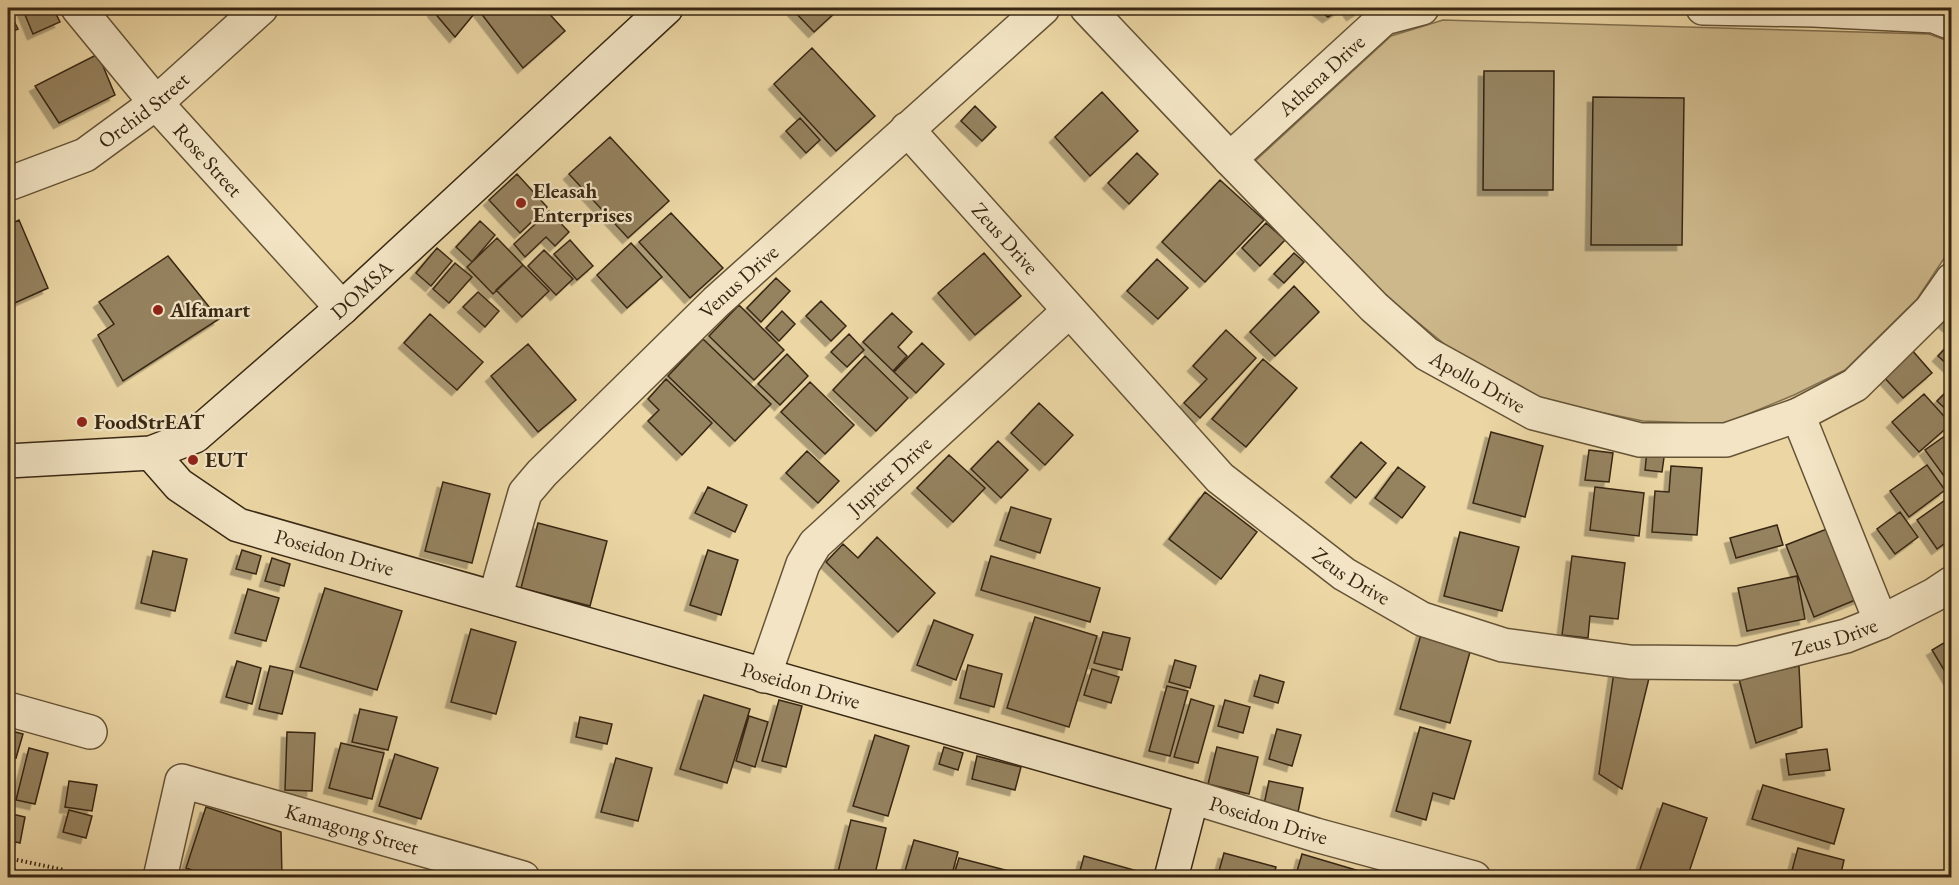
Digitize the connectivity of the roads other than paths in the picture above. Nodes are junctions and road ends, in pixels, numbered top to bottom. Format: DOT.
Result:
graph roads {
  1 [pos="78,8"];
  2 [pos="261,8"];
  3 [pos="666,8"];
  4 [pos="1043,8"];
  5 [pos="1087,8"];
  6 [pos="1422,8"];
  7 [pos="1703,8"];
  8 [pos="1952,23"];
  9 [pos="156,103"];
  10 [pos="908,129"];
  11 [pos="1230,159"];
  12 [pos="8,184"];
  13 [pos="1952,280"];
  14 [pos="342,308"];
  15 [pos="1069,311"];
  16 [pos="1798,415"];
  17 [pos="151,453"];
  18 [pos="8,461"];
  19 [pos="1952,583"];
  20 [pos="495,598"];
  21 [pos="1881,622"];
  22 [pos="764,676"];
  23 [pos="8,709"];
  24 [pos="90,732"];
  25 [pos="1192,797"];
  26 [pos="160,878"];
  27 [pos="523,878"];
  28 [pos="1171,878"];
  29 [pos="1474,878"];
  1 -- 9 [label="street, Rose Street"];
  2 -- 9 [label="street, Orchid Street"];
  3 -- 14 [label="street, DOMSA"];
  4 -- 10 [label="street, Venus Drive"];
  5 -- 11 [label="street, Apollo Drive"];
  6 -- 11 [label="street, Athena Drive"];
  7 -- 8 [label="street"];
  9 -- 12 [label="street, Orchid Street"];
  9 -- 14 [label="street, Rose Street"];
  10 -- 15 [label="street, Zeus Drive"];
  10 -- 20 [label="street, Venus Drive"];
  11 -- 16 [label="street, Apollo Drive"];
  13 -- 16 [label="street, Apollo Drive"];
  14 -- 17 [label="street, DOMSA"];
  15 -- 21 [label="street, Zeus Drive"];
  15 -- 22 [label="street, Jupiter Drive"];
  16 -- 21 [label="street"];
  17 -- 18 [label="street, DOMSA"];
  17 -- 20 [label="street, Poseidon Drive"];
  19 -- 21 [label="street, Zeus Drive"];
  20 -- 22 [label="street, Poseidon Drive"];
  22 -- 25 [label="street, Poseidon Drive"];
  23 -- 24 [label="street"];
  25 -- 28 [label="street"];
  25 -- 29 [label="street, Poseidon Drive"];
  26 -- 27 [label="street, Kamagong Street"];
}
